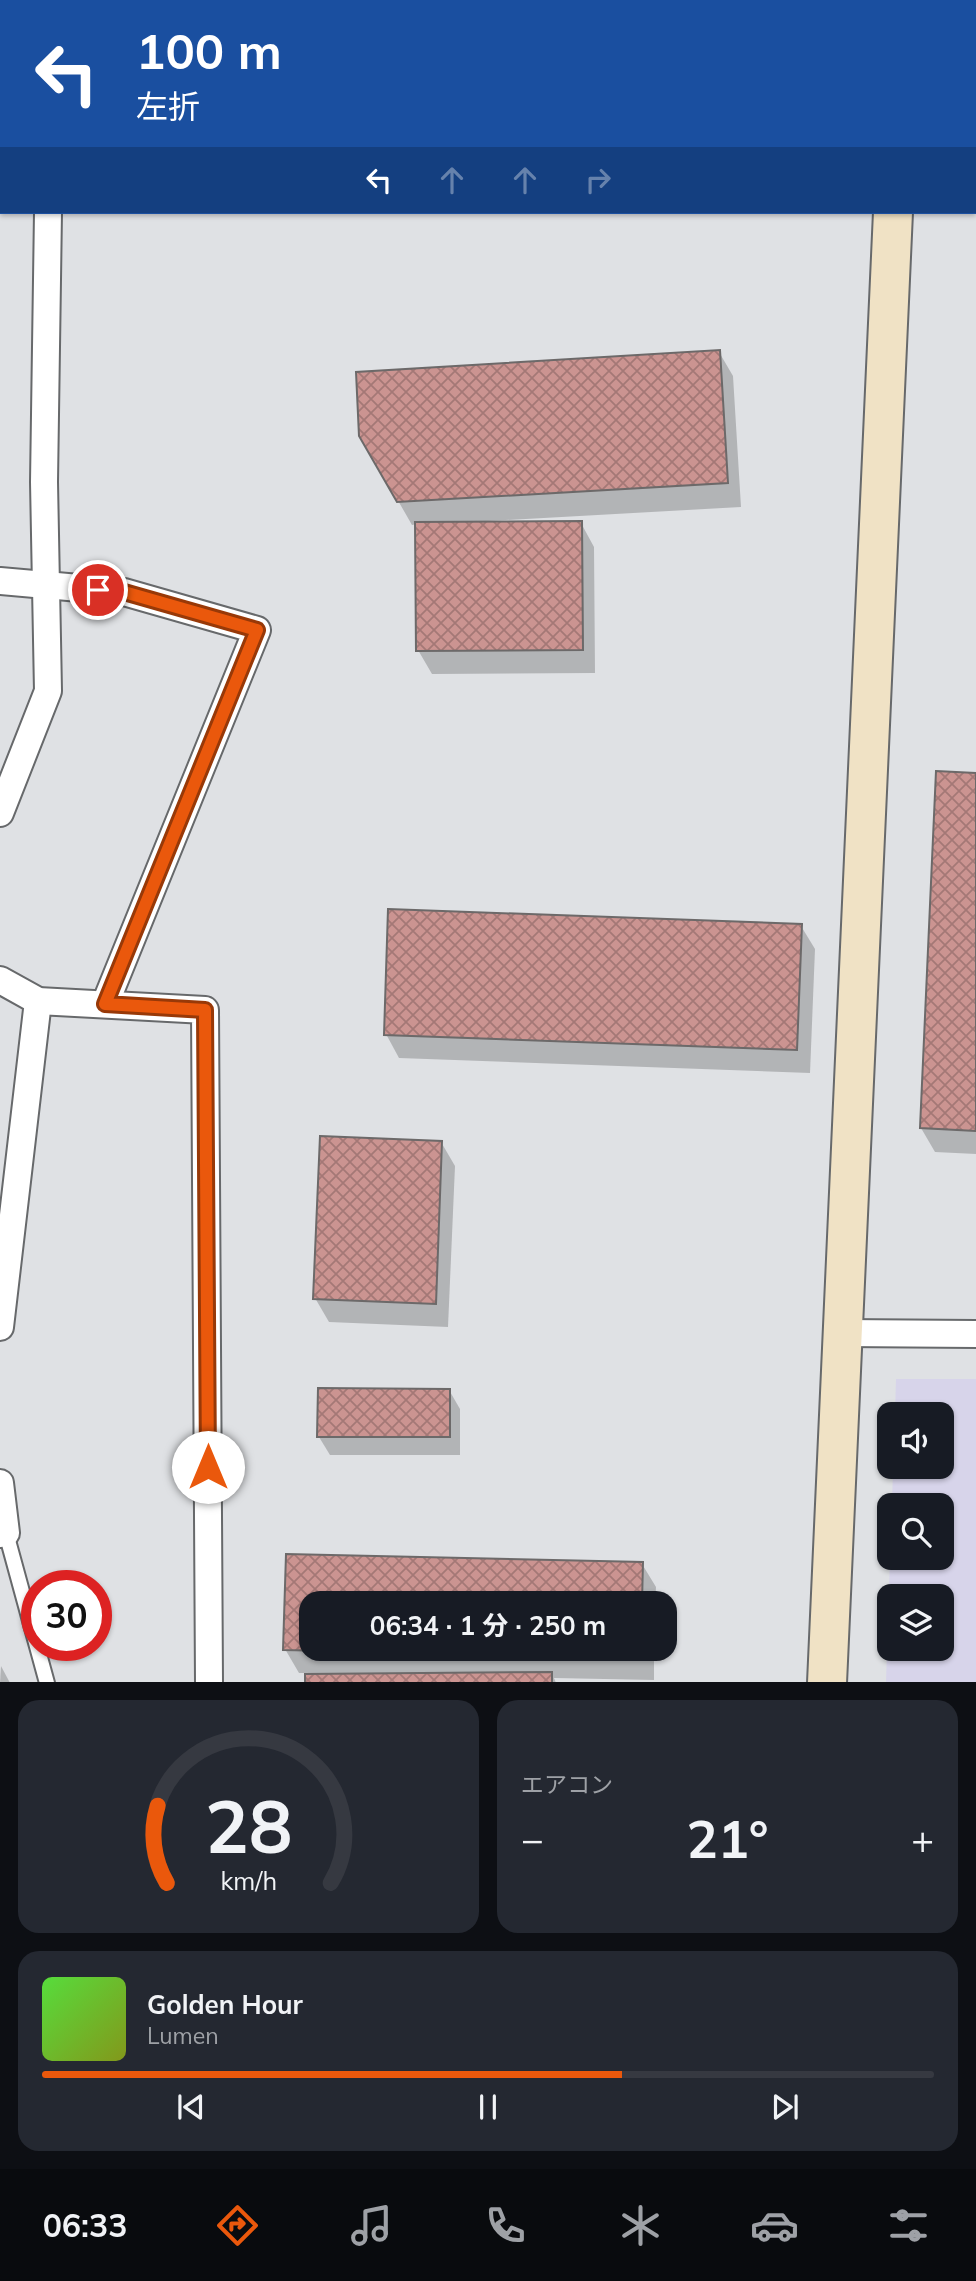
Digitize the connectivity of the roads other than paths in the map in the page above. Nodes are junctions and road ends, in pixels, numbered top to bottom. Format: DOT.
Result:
graph roads {
  1 [pos="48,214"];
  2 [pos="893,214"];
  3 [pos="0,581"];
  4 [pos="46,585"];
  5 [pos="0,813"];
  6 [pos="0,980"];
  7 [pos="38,1001"];
  8 [pos="105,1004"];
  9 [pos="0,1327"];
  10 [pos="843,1333"];
  11 [pos="976,1334"];
  12 [pos="0,1483"];
  13 [pos="3,1533"];
  14 [pos="47,1682"];
  15 [pos="209,1682"];
  16 [pos="827,1682"];
  1 -- 4 [label="street"];
  2 -- 10 [label="street"];
  3 -- 4 [label="street"];
  4 -- 5 [label="street"];
  4 -- 8 [label="street"];
  6 -- 7 [label="street"];
  7 -- 8 [label="street"];
  7 -- 9 [label="street"];
  8 -- 15 [label="street"];
  10 -- 11 [label="street"];
  10 -- 16 [label="street"];
  12 -- 13 [label="street"];
  13 -- 14 [label="lane"];
}
